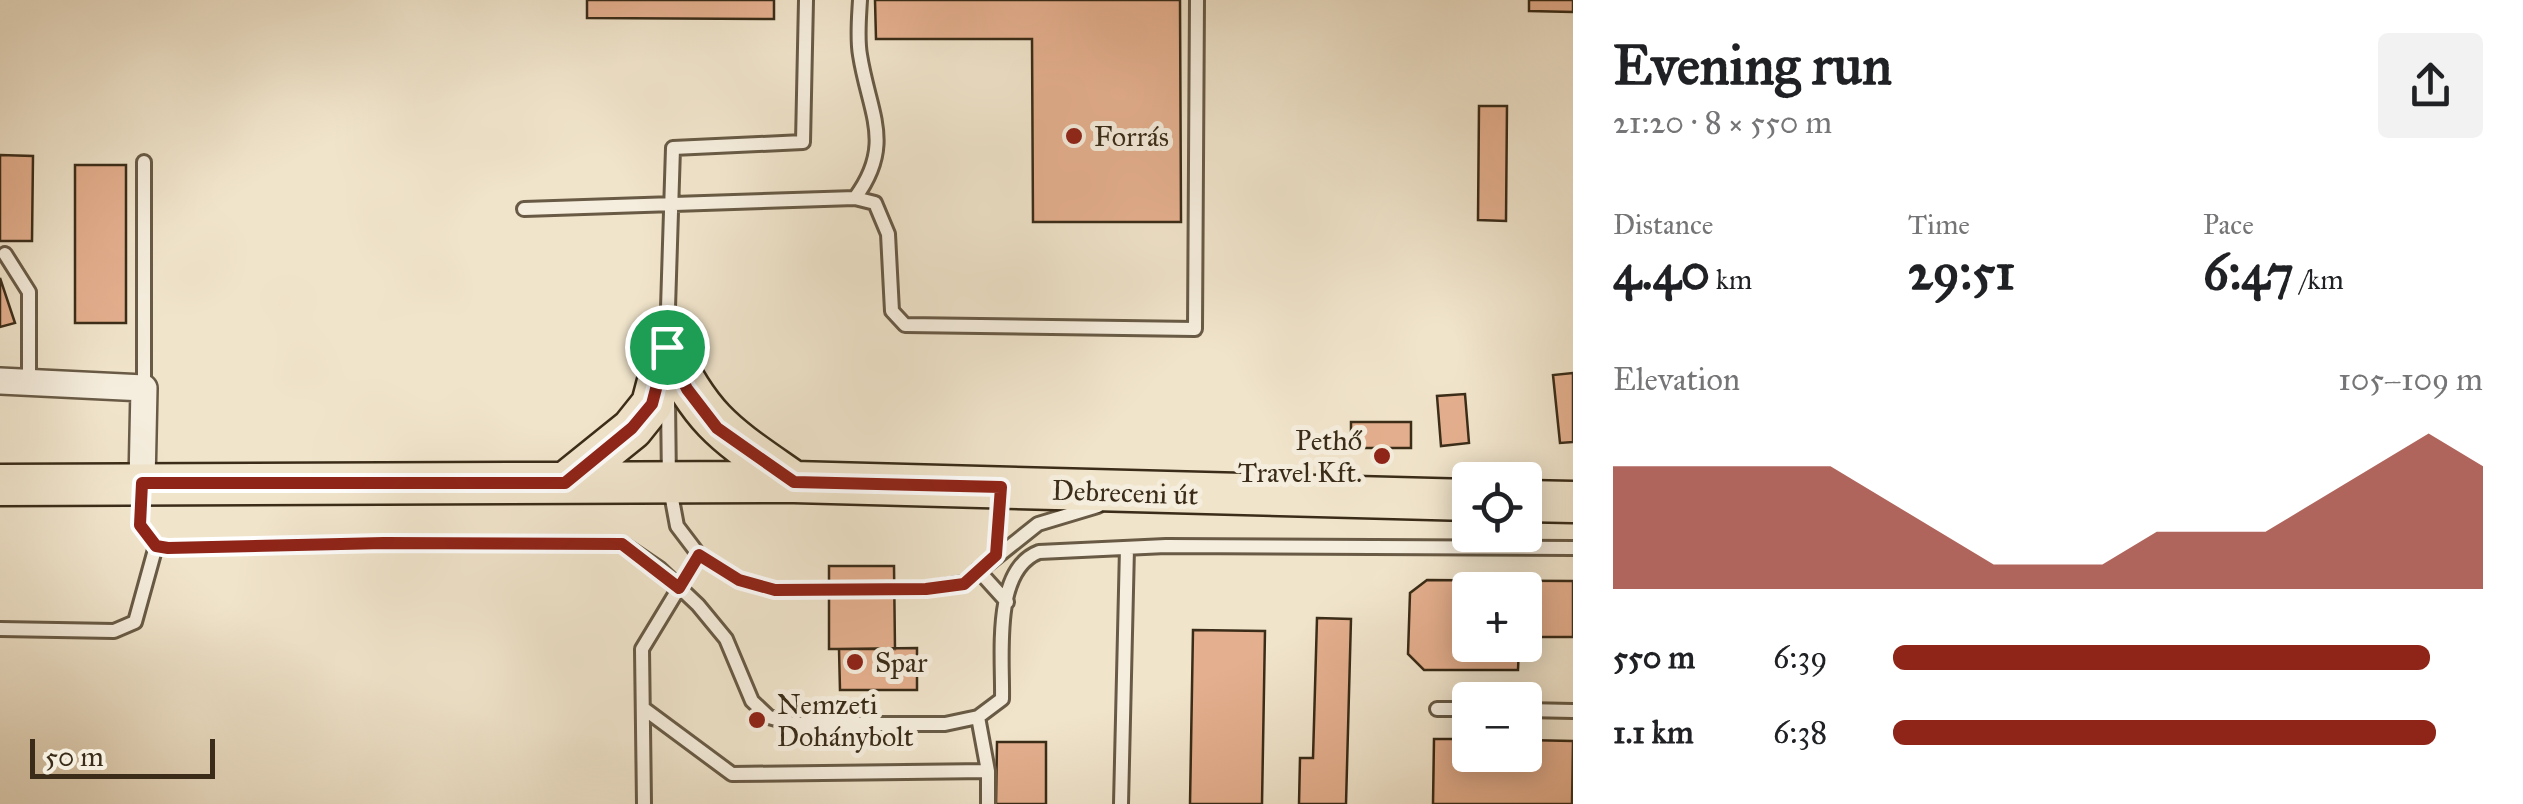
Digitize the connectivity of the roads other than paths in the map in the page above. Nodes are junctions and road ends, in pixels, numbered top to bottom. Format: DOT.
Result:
graph roads {
  1 [pos="806,0"];
  2 [pos="860,0"];
  3 [pos="1198,0"];
  4 [pos="144,162"];
  5 [pos="856,198"];
  6 [pos="674,207"];
  7 [pos="524,208"];
  8 [pos="5,254"];
  9 [pos="667,347"];
  10 [pos="0,381"];
  11 [pos="30,381"];
  12 [pos="144,388"];
  13 [pos="794,482"];
  14 [pos="142,483"];
  15 [pos="565,483"];
  16 [pos="669,483"];
  17 [pos="0,485"];
  18 [pos="1001,487"];
  19 [pos="1133,493"];
  20 [pos="1452,500"];
  21 [pos="1542,501"];
  22 [pos="1573,502"];
  23 [pos="156,546"];
  24 [pos="1128,548"];
  25 [pos="1573,548"];
  26 [pos="699,555"];
  27 [pos="996,555"];
  28 [pos="978,570"];
  29 [pos="679,588"];
  30 [pos="1007,602"];
  31 [pos="0,629"];
  32 [pos="643,708"];
  33 [pos="1437,709"];
  34 [pos="1452,709"];
  35 [pos="1542,710"];
  36 [pos="1573,711"];
  37 [pos="978,717"];
  38 [pos="988,770"];
  39 [pos="644,804"];
  40 [pos="988,804"];
  41 [pos="1121,804"];
  1 -- 6 [label="lane"];
  2 -- 5 [label="lane"];
  3 -- 5 [label="lane"];
  4 -- 12 [label="lane"];
  5 -- 6 [label="lane"];
  6 -- 7 [label="lane"];
  6 -- 9 [label="lane"];
  8 -- 11 [label="lane"];
  9 -- 13 [label="main road"];
  9 -- 15 [label="main road"];
  9 -- 16 [label="lane"];
  10 -- 11 [label="street"];
  11 -- 12 [label="street"];
  12 -- 14 [label="street"];
  13 -- 16 [label="main road, Debreceni út"];
  13 -- 18 [label="main road, Debreceni út"];
  14 -- 15 [label="main road, Debreceni út"];
  14 -- 17 [label="main road, Debreceni út"];
  14 -- 23 [label="lane"];
  15 -- 16 [label="main road, Debreceni út"];
  16 -- 26 [label="lane"];
  18 -- 19 [label="main road, Debreceni út"];
  18 -- 27 [label="lane"];
  19 -- 20 [label="main road, Debreceni út"];
  19 -- 27 [label="lane"];
  21 -- 22 [label="main road"];
  23 -- 29 [label="lane"];
  23 -- 31 [label="lane"];
  24 -- 25 [label="lane"];
  24 -- 30 [label="lane"];
  24 -- 41 [label="lane"];
  26 -- 28 [label="lane"];
  26 -- 29 [label="lane"];
  27 -- 28 [label="lane"];
  28 -- 30 [label="lane"];
  29 -- 32 [label="lane"];
  29 -- 37 [label="lane"];
  30 -- 37 [label="lane"];
  32 -- 38 [label="lane"];
  32 -- 39 [label="lane"];
  33 -- 34 [label="lane"];
  35 -- 36 [label="lane"];
  37 -- 38 [label="lane"];
  38 -- 40 [label="lane"];
}
